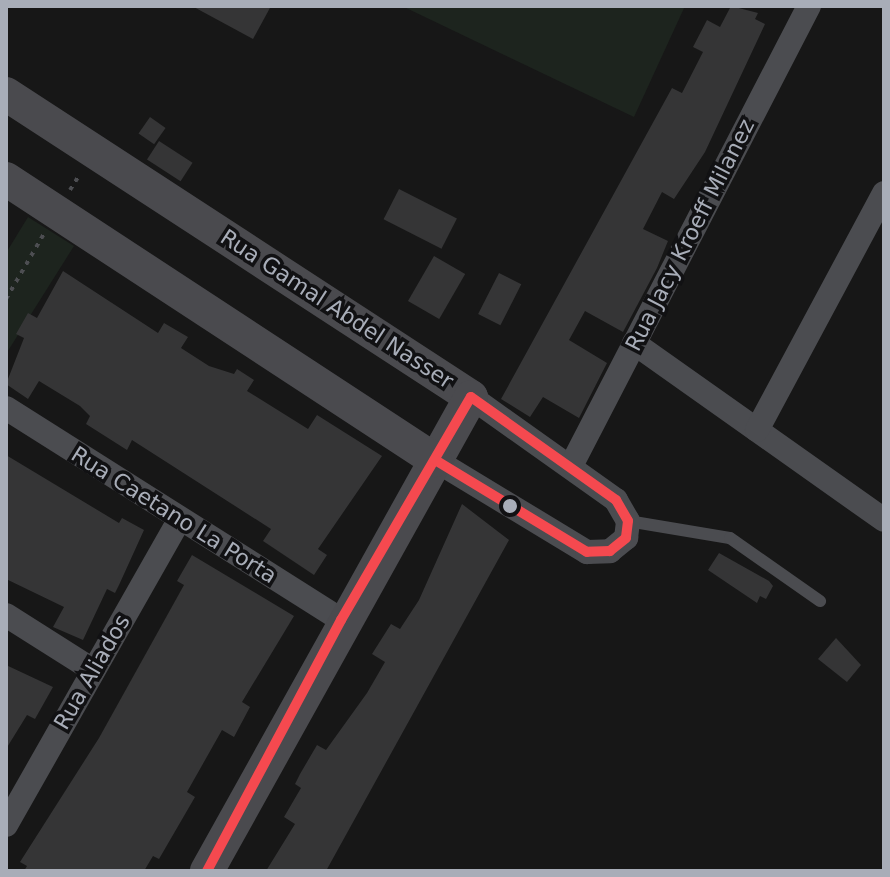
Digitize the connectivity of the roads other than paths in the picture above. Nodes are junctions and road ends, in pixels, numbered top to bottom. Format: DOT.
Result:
graph roads {
  1 [pos="809,6"];
  2 [pos="6,94"];
  3 [pos="6,179"];
  4 [pos="884,193"];
  5 [pos="634,343"];
  6 [pos="471,397"];
  7 [pos="6,408"];
  8 [pos="757,430"];
  9 [pos="435,460"];
  10 [pos="572,464"];
  11 [pos="882,512"];
  12 [pos="180,519"];
  13 [pos="628,521"];
  14 [pos="820,601"];
  15 [pos="6,615"];
  16 [pos="341,620"];
  17 [pos="93,670"];
  18 [pos="6,825"];
  19 [pos="207,871"];
  1 -- 5 [label="street, Rua Jacy Kroeff Milanez"];
  2 -- 6 [label="street, Rua Gamal Abdel Nasser"];
  3 -- 9 [label="street"];
  4 -- 8 [label="street"];
  5 -- 8 [label="street"];
  5 -- 10 [label="street, Rua Jacy Kroeff Milanez"];
  6 -- 9 [label="street"];
  6 -- 10 [label="street, Rua Gamal Abdel Nasser"];
  7 -- 12 [label="street, Rua Caetano La Porta"];
  8 -- 11 [label="street"];
  9 -- 13 [label="street"];
  9 -- 16 [label="street"];
  10 -- 13 [label="street, Rua Gamal Abdel Nasser"];
  12 -- 16 [label="street, Rua Caetano La Porta"];
  12 -- 17 [label="street, Rua Aliados"];
  13 -- 14 [label="lane"];
  15 -- 17 [label="street"];
  16 -- 19 [label="street"];
  17 -- 18 [label="street, Rua Aliados"];
}
